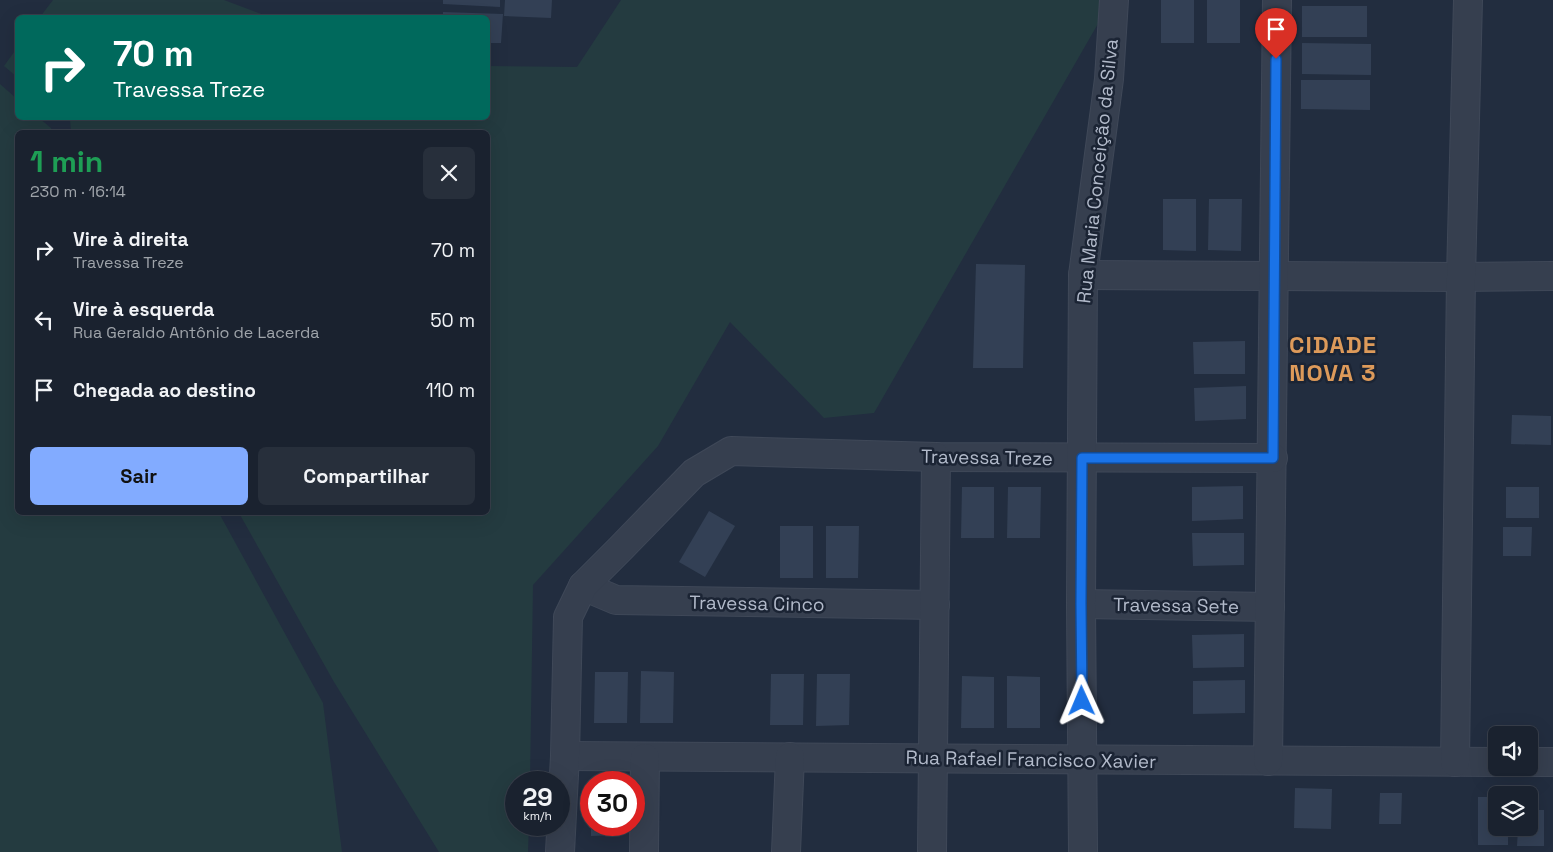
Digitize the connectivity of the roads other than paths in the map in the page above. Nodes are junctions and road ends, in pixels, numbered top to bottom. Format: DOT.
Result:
graph roads {
  1 [pos="1114,0"];
  2 [pos="1276,0"];
  3 [pos="1468,0"];
  4 [pos="1083,274"];
  5 [pos="1274,276"];
  6 [pos="1553,276"];
  7 [pos="1461,277"];
  8 [pos="936,457"];
  9 [pos="1082,458"];
  10 [pos="1273,458"];
  11 [pos="583,586"];
  12 [pos="1081,604"];
  13 [pos="934,605"];
  14 [pos="1270,607"];
  15 [pos="565,756"];
  16 [pos="645,758"];
  17 [pos="790,758"];
  18 [pos="933,758"];
  19 [pos="1083,759"];
  20 [pos="1268,761"];
  21 [pos="1456,762"];
  22 [pos="1488,762"];
  23 [pos="1538,762"];
  24 [pos="1553,762"];
  25 [pos="560,852"];
  26 [pos="644,852"];
  27 [pos="786,852"];
  28 [pos="932,852"];
  29 [pos="1083,852"];
  1 -- 4 [label="street, Rua Maria Conceição da Silva"];
  2 -- 5 [label="street"];
  3 -- 7 [label="street"];
  4 -- 5 [label="street"];
  4 -- 9 [label="street, Rua Maria Conceição da Silva"];
  5 -- 7 [label="street"];
  5 -- 10 [label="street"];
  6 -- 7 [label="street"];
  7 -- 21 [label="street"];
  8 -- 9 [label="street, Travessa Treze"];
  8 -- 11 [label="street, Travessa Treze"];
  8 -- 13 [label="street"];
  9 -- 10 [label="street, Travessa Treze"];
  9 -- 12 [label="street, Rua Maria Conceição da Silva"];
  10 -- 14 [label="street"];
  11 -- 13 [label="street, Travessa Cinco"];
  11 -- 15 [label="street"];
  12 -- 14 [label="street, Travessa Sete"];
  12 -- 19 [label="street, Rua Maria Conceição da Silva"];
  13 -- 18 [label="street"];
  14 -- 20 [label="street"];
  15 -- 16 [label="street, Rua Rafael Francisco Xavier"];
  15 -- 25 [label="street"];
  16 -- 17 [label="street, Rua Rafael Francisco Xavier"];
  16 -- 26 [label="street"];
  17 -- 18 [label="street, Rua Rafael Francisco Xavier"];
  17 -- 27 [label="street"];
  18 -- 19 [label="street, Rua Rafael Francisco Xavier"];
  18 -- 28 [label="street"];
  19 -- 20 [label="street, Rua Rafael Francisco Xavier"];
  19 -- 29 [label="street, Rua Maria Conceição da Silva"];
  20 -- 21 [label="street, Rua Rafael Francisco Xavier"];
  21 -- 22 [label="street, Rua Rafael Francisco Xavier"];
  23 -- 24 [label="street"];
}
